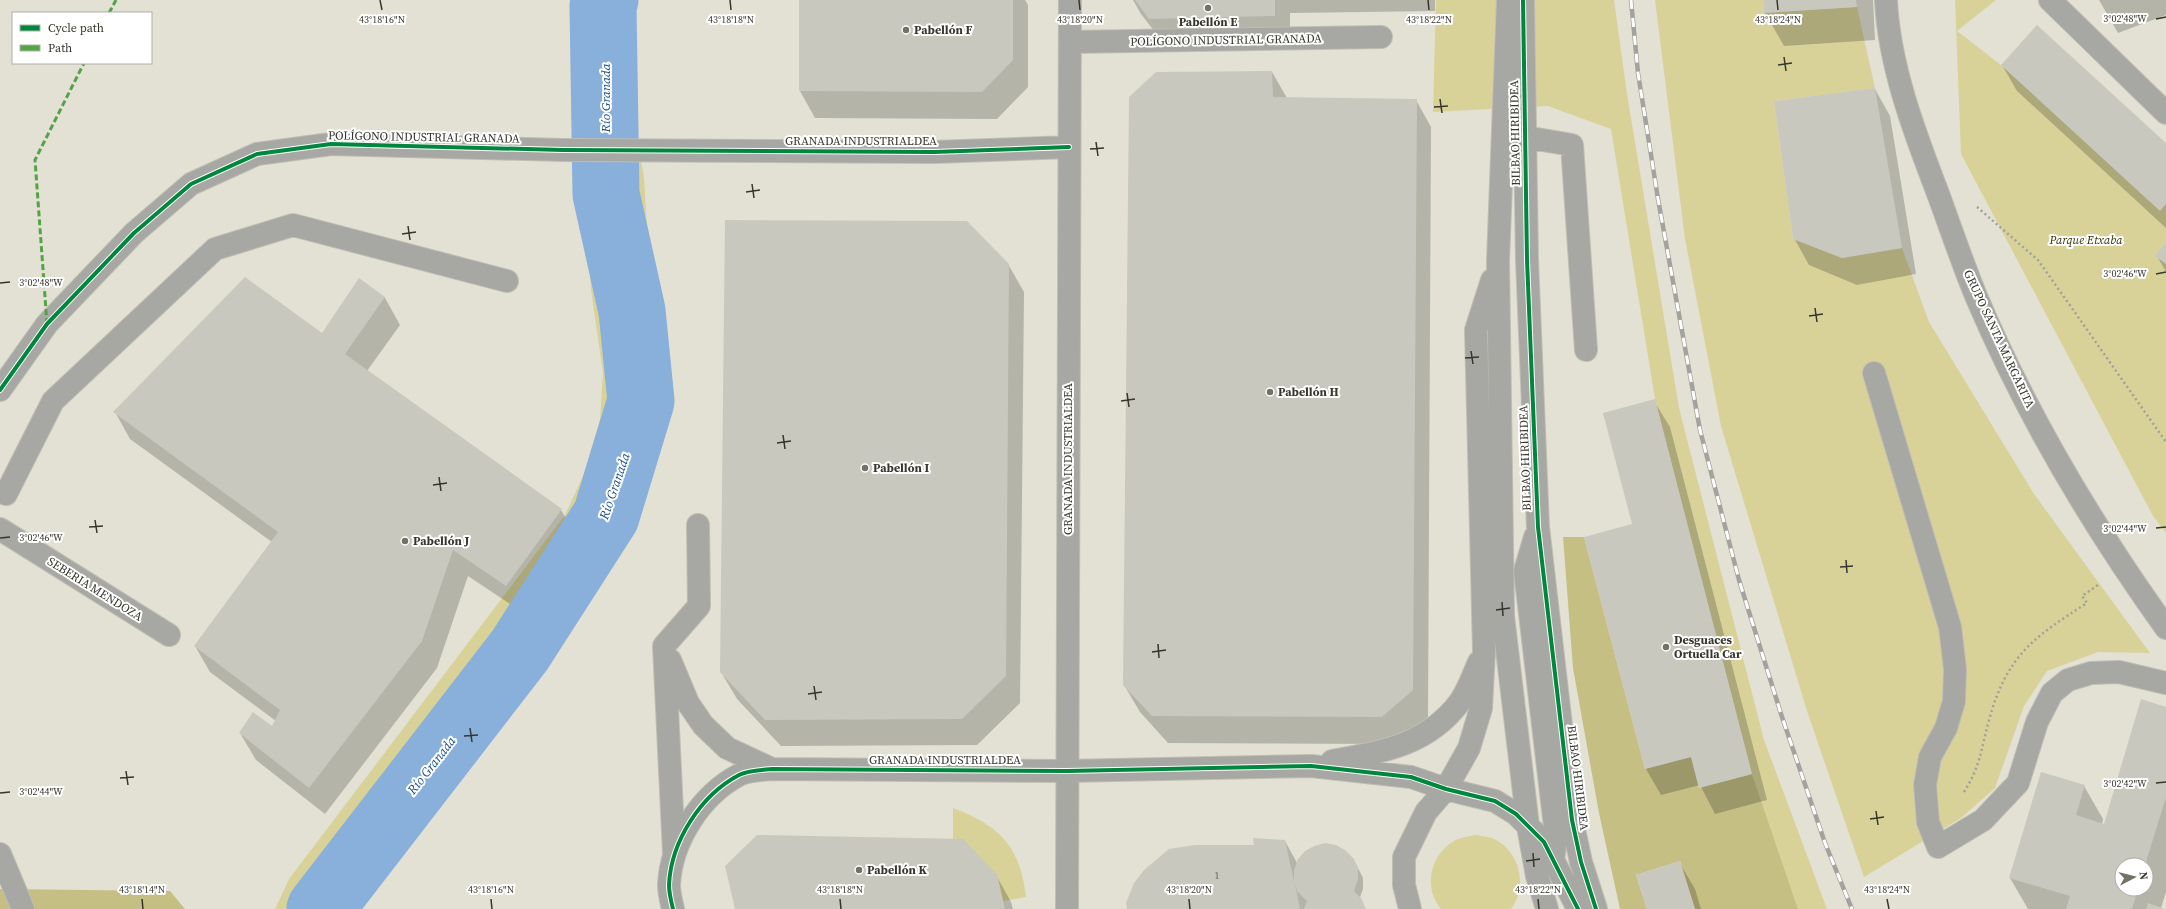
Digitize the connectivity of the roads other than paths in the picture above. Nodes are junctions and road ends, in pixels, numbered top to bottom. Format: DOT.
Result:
graph roads {
  1 [pos="1070,0"];
  2 [pos="1508,0"];
  3 [pos="1523,0"];
  4 [pos="1886,0"];
  5 [pos="2050,0"];
  6 [pos="1381,37"];
  7 [pos="1070,42"];
  8 [pos="2166,113"];
  9 [pos="1525,137"];
  10 [pos="1069,147"];
  11 [pos="563,150"];
  12 [pos="1498,261"];
  13 [pos="507,281"];
  14 [pos="1586,350"];
  15 [pos="1874,373"];
  16 [pos="0,390"];
  17 [pos="2,497"];
  18 [pos="698,525"];
  19 [pos="1538,527"];
  20 [pos="0,529"];
  21 [pos="2166,628"];
  22 [pos="169,636"];
  23 [pos="664,646"];
  24 [pos="1484,650"];
  25 [pos="2166,683"];
  26 [pos="1311,766"];
  27 [pos="772,769"];
  28 [pos="1067,771"];
  29 [pos="1446,789"];
  30 [pos="1528,826"];
  31 [pos="674,853"];
  32 [pos="0,854"];
  33 [pos="1553,859"];
  34 [pos="1544,906"];
  35 [pos="23,909"];
  36 [pos="672,909"];
  37 [pos="1067,909"];
  38 [pos="1410,909"];
  39 [pos="1578,909"];
  40 [pos="1596,909"];
  1 -- 7 [label="street, GRANADA INDUSTRIALDEA"];
  2 -- 12 [label="street, BILBAO HIRIBIDEA"];
  3 -- 9 [label="street, BILBAO HIRIBIDEA"];
  4 -- 21 [label="street, GRUPO SANTA MARGARITA"];
  5 -- 8 [label="street"];
  6 -- 7 [label="street, POLÍGONO INDUSTRIAL GRANADA"];
  7 -- 10 [label="street, GRANADA INDUSTRIALDEA"];
  9 -- 14 [label="street"];
  9 -- 19 [label="street, BILBAO HIRIBIDEA"];
  10 -- 11 [label="street, GRANADA INDUSTRIALDEA"];
  10 -- 28 [label="street, GRANADA INDUSTRIALDEA"];
  11 -- 16 [label="street, POLÍGONO INDUSTRIAL GRANADA"];
  12 -- 24 [label="street"];
  12 -- 30 [label="street, BILBAO HIRIBIDEA"];
  13 -- 17 [label="street"];
  15 -- 25 [label="street"];
  18 -- 23 [label="street"];
  19 -- 33 [label="street"];
  19 -- 40 [label="street, BILBAO HIRIBIDEA"];
  20 -- 22 [label="street, SEBERIA MENDOZA"];
  23 -- 27 [label="street, GRANADA INDUSTRIALDEA"];
  23 -- 31 [label="street, GRANADA INDUSTRIALDEA"];
  24 -- 26 [label="street"];
  24 -- 29 [label="street"];
  26 -- 28 [label="street, GRANADA INDUSTRIALDEA"];
  26 -- 29 [label="street"];
  27 -- 28 [label="street, GRANADA INDUSTRIALDEA"];
  27 -- 31 [label="street, GRANADA INDUSTRIALDEA"];
  28 -- 37 [label="street, GRANADA INDUSTRIALDEA"];
  29 -- 30 [label="street"];
  29 -- 38 [label="street"];
  30 -- 33 [label="street"];
  30 -- 34 [label="street, BILBAO HIRIBIDEA"];
  31 -- 36 [label="street, GRANADA INDUSTRIALDEA"];
  32 -- 35 [label="street"];
  33 -- 34 [label="street"];
  33 -- 39 [label="street"];
}
